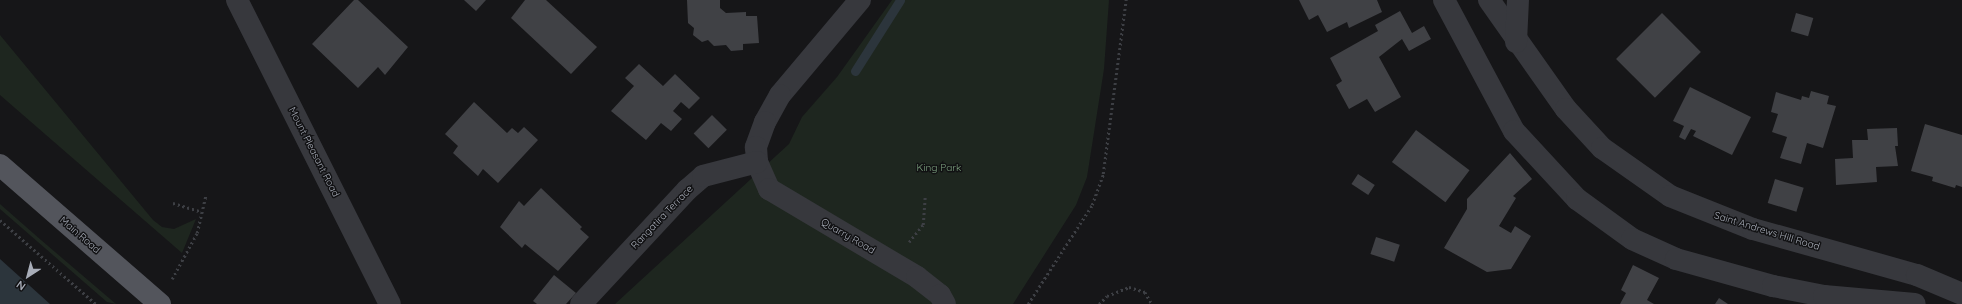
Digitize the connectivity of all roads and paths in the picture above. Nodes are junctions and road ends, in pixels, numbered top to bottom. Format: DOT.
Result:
graph roads {
  1 [pos="238,0"];
  2 [pos="860,0"];
  3 [pos="1126,0"];
  4 [pos="1444,0"];
  5 [pos="1489,0"];
  6 [pos="1518,0"];
  7 [pos="1516,42"];
  8 [pos="758,162"];
  9 [pos="0,165"];
  10 [pos="206,195"];
  11 [pos="925,196"];
  12 [pos="173,203"];
  13 [pos="202,212"];
  14 [pos="0,220"];
  15 [pos="890,260"];
  16 [pos="181,266"];
  17 [pos="1962,294"];
  18 [pos="96,304"];
  19 [pos="160,304"];
  20 [pos="390,304"];
  21 [pos="581,304"];
  22 [pos="945,304"];
  23 [pos="1028,304"];
  24 [pos="1099,304"];
  25 [pos="1152,304"];
  26 [pos="1915,304"];
  1 -- 20 [label="street, Mount Pleasant Road"];
  2 -- 8 [label="street"];
  3 -- 23 [label="path"];
  4 -- 26 [label="street"];
  5 -- 7 [label="street, Saint Andrews Hill Road"];
  6 -- 7 [label="street"];
  7 -- 17 [label="street, Saint Andrews Hill Road"];
  8 -- 15 [label="street, Quarry Road"];
  8 -- 21 [label="street, Rangatira Terrace"];
  9 -- 19 [label="main road, Main Road"];
  10 -- 13 [label="path"];
  11 -- 15 [label="path"];
  12 -- 13 [label="path"];
  13 -- 16 [label="path"];
  14 -- 18 [label="path"];
  15 -- 22 [label="street, Quarry Road"];
  24 -- 25 [label="path"];
}
